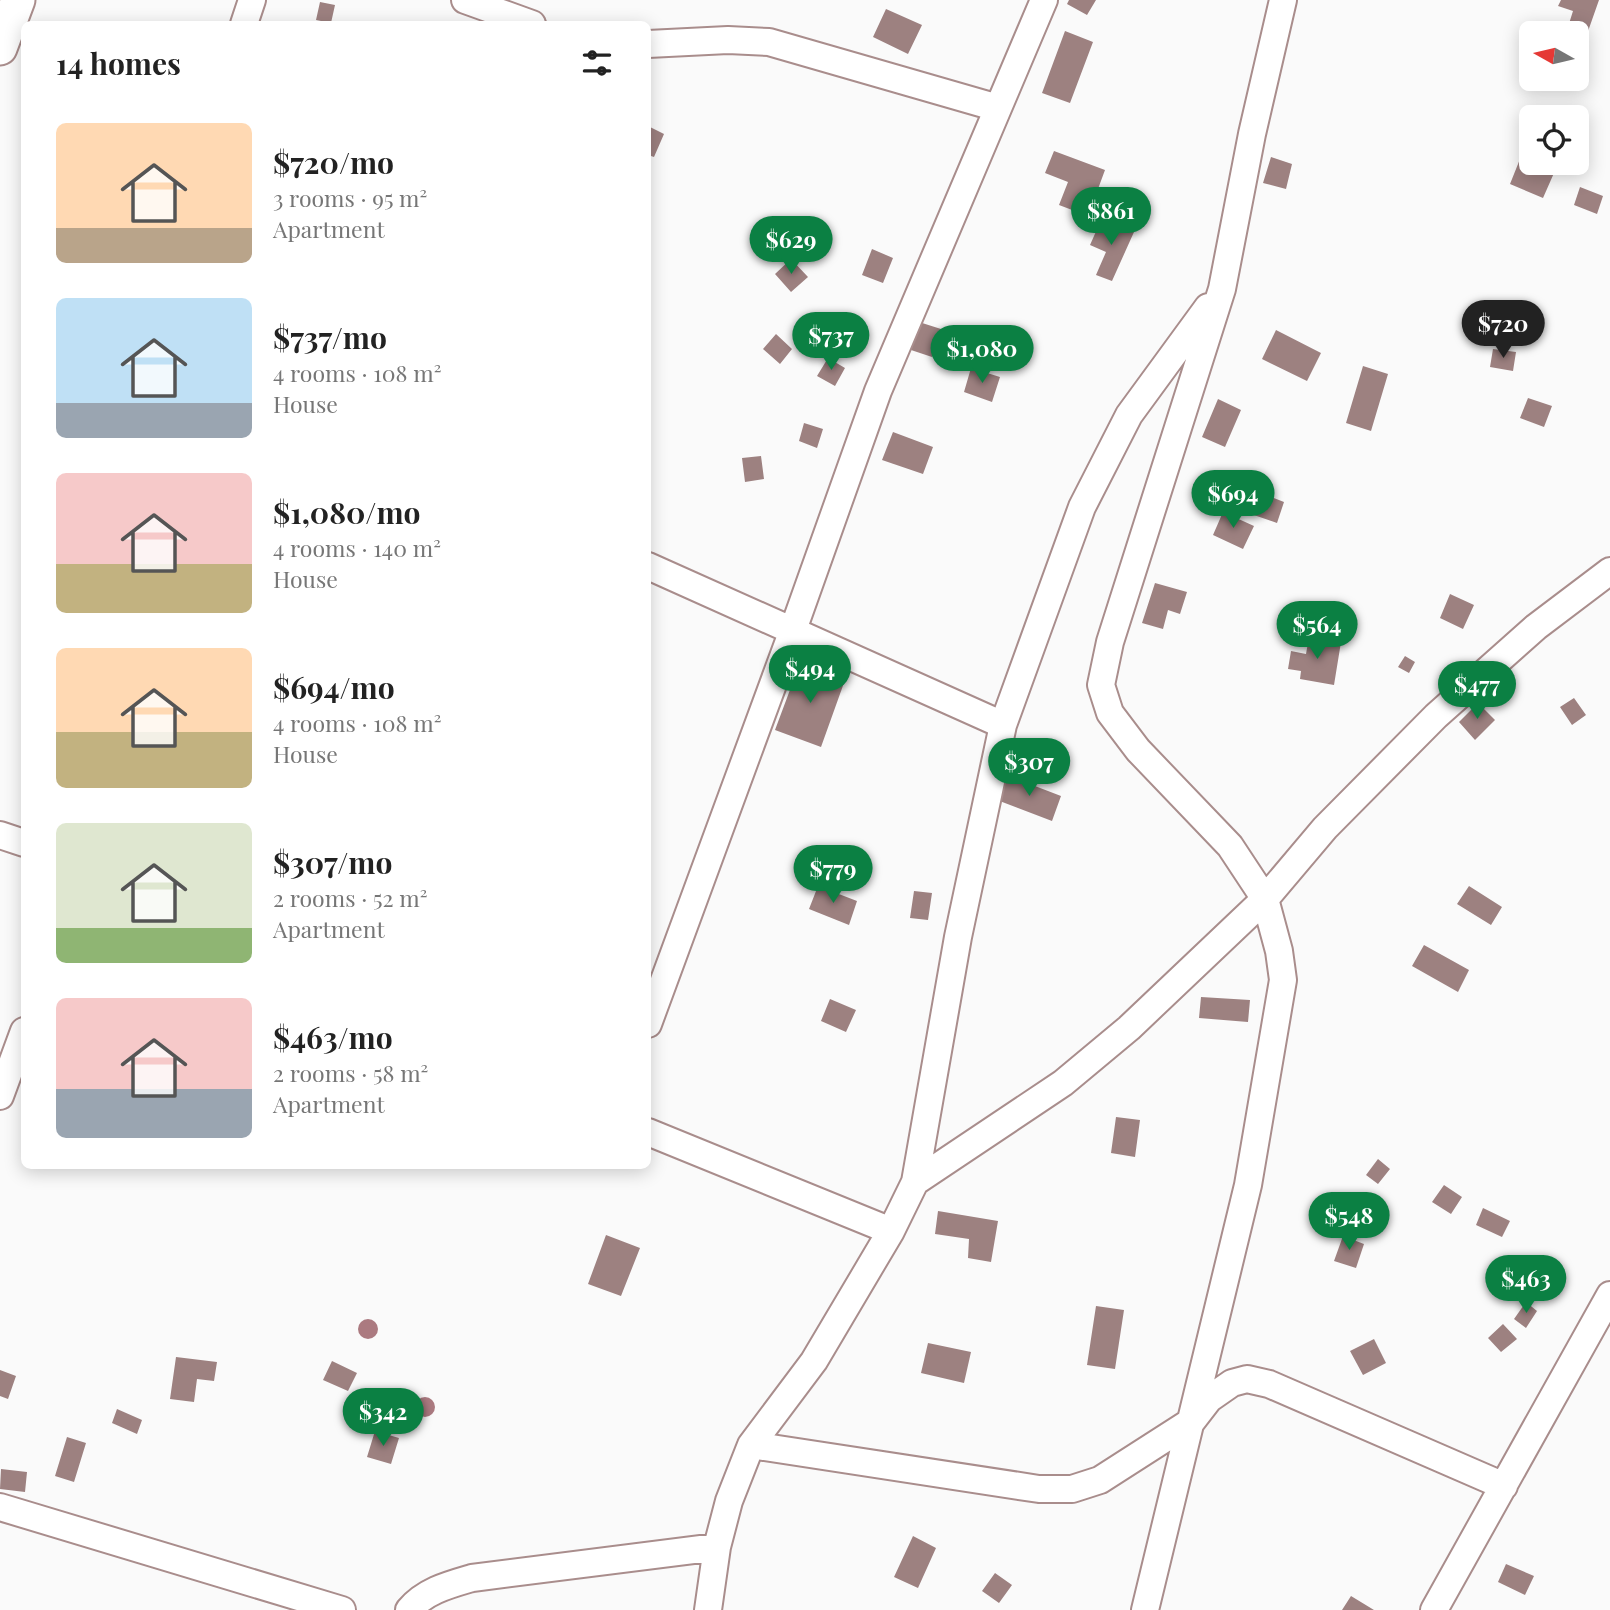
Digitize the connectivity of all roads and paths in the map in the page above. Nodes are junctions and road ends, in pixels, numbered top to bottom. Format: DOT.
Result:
graph roads {
  1 [pos="18,0"];
  2 [pos="252,0"];
  3 [pos="466,0"];
  4 [pos="1044,0"];
  5 [pos="1283,0"];
  6 [pos="245,21"];
  7 [pos="524,21"];
  8 [pos="651,44"];
  9 [pos="0,48"];
  10 [pos="998,108"];
  11 [pos="1222,289"];
  12 [pos="651,567"];
  13 [pos="1610,571"];
  14 [pos="793,630"];
  15 [pos="1003,725"];
  16 [pos="0,835"];
  17 [pos="21,842"];
  18 [pos="1265,899"];
  19 [pos="651,1016"];
  20 [pos="21,1039"];
  21 [pos="0,1096"];
  22 [pos="651,1133"];
  23 [pos="915,1182"];
  24 [pos="891,1231"];
  25 [pos="1608,1303"];
  26 [pos="1192,1421"];
  27 [pos="751,1445"];
  28 [pos="1504,1486"];
  29 [pos="0,1507"];
  30 [pos="717,1547"];
  31 [pos="342,1610"];
  32 [pos="409,1610"];
  33 [pos="708,1610"];
  34 [pos="1145,1610"];
  35 [pos="1434,1610"];
  1 -- 9 [label="street"];
  2 -- 6 [label="street"];
  3 -- 7 [label="street"];
  4 -- 10 [label="street"];
  5 -- 11 [label="street"];
  8 -- 10 [label="street"];
  10 -- 14 [label="street"];
  11 -- 15 [label="street"];
  11 -- 18 [label="street"];
  12 -- 14 [label="street"];
  13 -- 18 [label="street"];
  14 -- 15 [label="street"];
  14 -- 19 [label="street"];
  15 -- 23 [label="street"];
  16 -- 17 [label="street"];
  18 -- 23 [label="street"];
  18 -- 26 [label="street"];
  20 -- 21 [label="street"];
  22 -- 24 [label="street"];
  23 -- 24 [label="street"];
  24 -- 27 [label="street"];
  25 -- 28 [label="street"];
  26 -- 27 [label="street"];
  26 -- 28 [label="street"];
  26 -- 34 [label="street"];
  27 -- 30 [label="street"];
  28 -- 35 [label="street"];
  29 -- 31 [label="street"];
  30 -- 32 [label="street"];
  30 -- 33 [label="street"];
}
